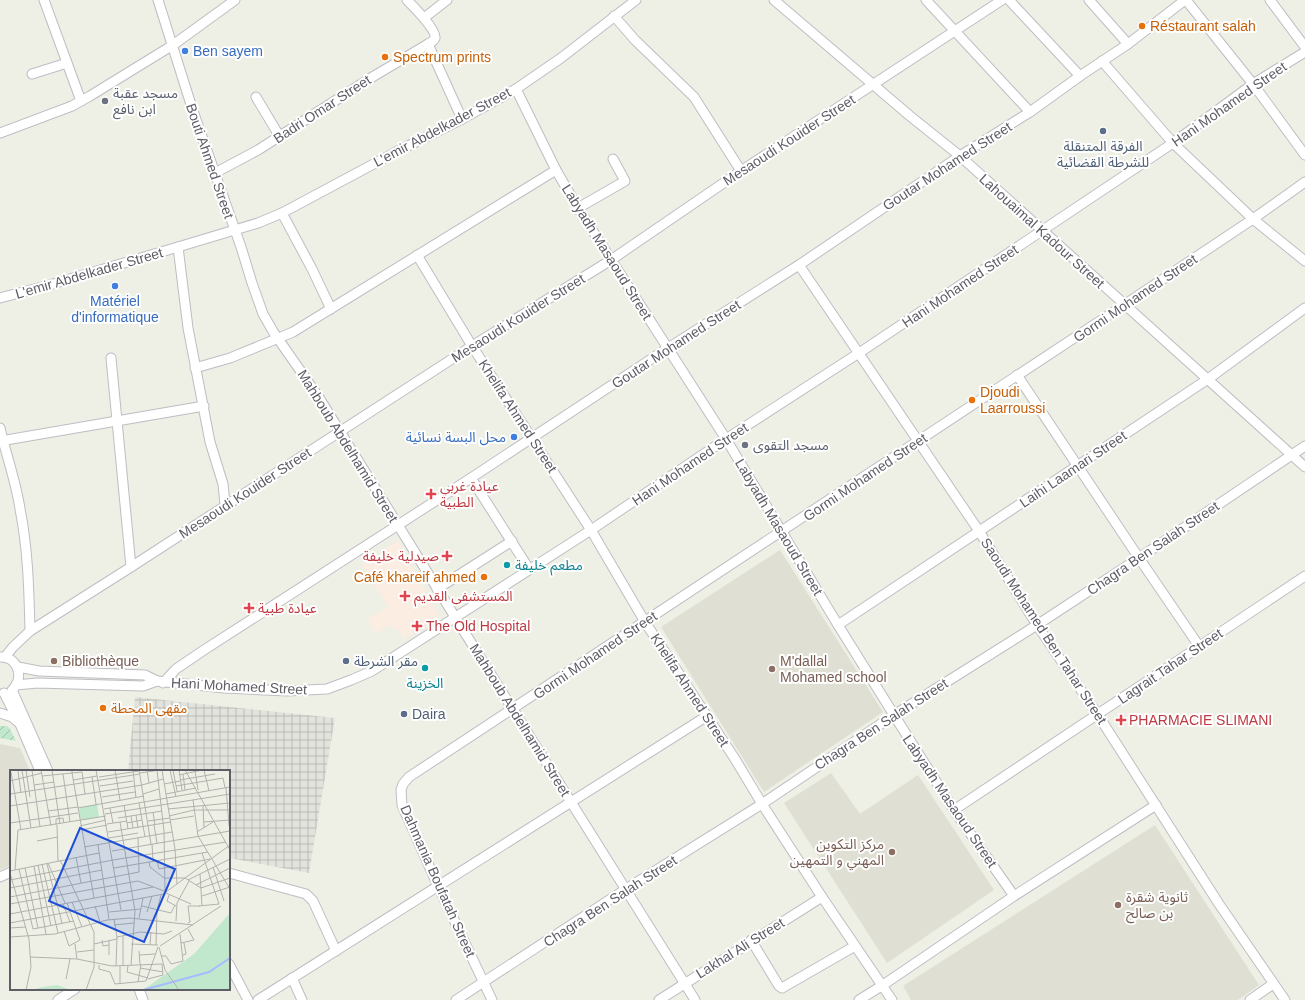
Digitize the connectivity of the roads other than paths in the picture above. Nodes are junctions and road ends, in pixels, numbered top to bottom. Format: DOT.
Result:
graph roads {
  1 [pos="44,0"];
  2 [pos="158,0"];
  3 [pos="235,0"];
  4 [pos="407,0"];
  5 [pos="447,0"];
  6 [pos="636,0"];
  7 [pos="774,0"];
  8 [pos="926,0"];
  9 [pos="1002,0"];
  10 [pos="1009,0"];
  11 [pos="1089,0"];
  12 [pos="1186,0"];
  13 [pos="1270,0"];
  14 [pos="614,16"];
  15 [pos="424,18"];
  16 [pos="956,30"];
  17 [pos="428,44"];
  18 [pos="1128,44"];
  19 [pos="173,45"];
  20 [pos="1305,47"];
  21 [pos="1305,52"];
  22 [pos="1102,61"];
  23 [pos="67,63"];
  24 [pos="32,74"];
  25 [pos="1080,76"];
  26 [pos="1253,84"];
  27 [pos="873,85"];
  28 [pos="516,89"];
  29 [pos="256,97"];
  30 [pos="81,101"];
  31 [pos="1030,112"];
  32 [pos="462,119"];
  33 [pos="0,132"];
  34 [pos="280,137"];
  35 [pos="1173,143"];
  36 [pos="1305,155"];
  37 [pos="960,156"];
  38 [pos="613,159"];
  39 [pos="556,170"];
  40 [pos="741,171"];
  41 [pos="215,173"];
  42 [pos="1305,182"];
  43 [pos="578,208"];
  44 [pos="282,213"];
  45 [pos="1252,219"];
  46 [pos="234,230"];
  47 [pos="1043,231"];
  48 [pos="178,247"];
  49 [pos="418,255"];
  50 [pos="611,260"];
  51 [pos="1305,261"];
  52 [pos="799,265"];
  53 [pos="0,298"];
  54 [pos="1124,305"];
  55 [pos="1305,308"];
  56 [pos="331,309"];
  57 [pos="278,338"];
  58 [pos="472,346"];
  59 [pos="668,348"];
  60 [pos="859,353"];
  61 [pos="111,358"];
  62 [pos="196,368"];
  63 [pos="1017,375"];
  64 [pos="1208,379"];
  65 [pos="204,406"];
  66 [pos="116,421"];
  67 [pos="0,428"];
  68 [pos="339,432"];
  69 [pos="532,438"];
  70 [pos="726,439"];
  71 [pos="1,441"];
  72 [pos="918,441"];
  73 [pos="1305,446"];
  74 [pos="1291,456"];
  75 [pos="1078,466"];
  76 [pos="1305,468"];
  77 [pos="471,478"];
  78 [pos="225,505"];
  79 [pos="398,525"];
  80 [pos="591,530"];
  81 [pos="979,531"];
  82 [pos="782,532"];
  83 [pos="512,541"];
  84 [pos="1139,558"];
  85 [pos="131,568"];
  86 [pos="529,569"];
  87 [pos="1305,576"];
  88 [pos="437,589"];
  89 [pos="455,617"];
  90 [pos="646,622"];
  91 [pos="838,625"];
  92 [pos="1036,625"];
  93 [pos="30,631"];
  94 [pos="1199,646"];
  95 [pos="3,657"];
  96 [pos="18,667"];
  97 [pos="160,682"];
  98 [pos="8,690"];
  99 [pos="513,710"];
  100 [pos="0,713"];
  101 [pos="894,715"];
  102 [pos="1098,715"];
  103 [pos="708,716"];
  104 [pos="20,724"];
  105 [pos="422,768"];
  106 [pos="40,770"];
  107 [pos="48,770"];
  108 [pos="571,802"];
  109 [pos="762,804"];
  110 [pos="1156,805"];
  111 [pos="954,810"];
  112 [pos="10,872"];
  113 [pos="230,873"];
  114 [pos="0,877"];
  115 [pos="438,886"];
  116 [pos="626,889"];
  117 [pos="1014,896"];
  118 [pos="822,897"];
  119 [pos="752,940"];
  120 [pos="855,946"];
  121 [pos="336,951"];
  122 [pos="230,966"];
  123 [pos="292,978"];
  124 [pos="483,983"];
  125 [pos="684,984"];
  126 [pos="1273,984"];
  127 [pos="883,986"];
  128 [pos="73,990"];
  129 [pos="139,990"];
  130 [pos="58,1000"];
  131 [pos="143,1000"];
  132 [pos="248,1000"];
  133 [pos="258,1000"];
  134 [pos="302,1000"];
  135 [pos="456,1000"];
  136 [pos="492,1000"];
  137 [pos="659,1000"];
  138 [pos="695,1000"];
  139 [pos="859,1000"];
  140 [pos="892,1000"];
  141 [pos="1250,1000"];
  142 [pos="1284,1000"];
  1 -- 23 [label="street"];
  2 -- 19 [label="street, Bouti Ahmed Street"];
  3 -- 19 [label="street"];
  4 -- 15 [label="street"];
  5 -- 15 [label="street"];
  6 -- 14 [label="street, L'emir Abdelkader Street"];
  7 -- 27 [label="street, Lahouaimal Kadour Street"];
  8 -- 16 [label="street"];
  9 -- 16 [label="street, Mesaoudi Kouider Street"];
  10 -- 25 [label="street"];
  11 -- 18 [label="street"];
  12 -- 18 [label="street, Goutar Mohamed Street"];
  12 -- 26 [label="street"];
  13 -- 20 [label="street"];
  14 -- 28 [label="street, L'emir Abdelkader Street"];
  14 -- 40 [label="street"];
  15 -- 17 [label="street"];
  16 -- 27 [label="street, Mesaoudi Kouider Street"];
  16 -- 31 [label="street"];
  17 -- 32 [label="street"];
  17 -- 34 [label="street, Badri Omar Street"];
  18 -- 22 [label="street, Goutar Mohamed Street"];
  19 -- 30 [label="street"];
  19 -- 41 [label="street, Bouti Ahmed Street"];
  21 -- 26 [label="street, Hani Mohamed Street"];
  22 -- 25 [label="street, Goutar Mohamed Street"];
  22 -- 35 [label="street"];
  23 -- 24 [label="street"];
  23 -- 30 [label="street"];
  25 -- 31 [label="street, Goutar Mohamed Street"];
  26 -- 35 [label="street, Hani Mohamed Street"];
  26 -- 36 [label="street"];
  27 -- 37 [label="street, Lahouaimal Kadour Street"];
  27 -- 40 [label="street, Mesaoudi Kouider Street"];
  28 -- 32 [label="street, L'emir Abdelkader Street"];
  28 -- 39 [label="street, Labyadh Masaoud Street"];
  29 -- 34 [label="street"];
  30 -- 33 [label="street"];
  31 -- 37 [label="street, Goutar Mohamed Street"];
  32 -- 44 [label="street, L'emir Abdelkader Street"];
  34 -- 41 [label="street, Badri Omar Street"];
  35 -- 45 [label="street"];
  35 -- 47 [label="street, Hani Mohamed Street"];
  37 -- 47 [label="street, Lahouaimal Kadour Street"];
  37 -- 52 [label="street, Goutar Mohamed Street"];
  38 -- 43 [label="street"];
  39 -- 43 [label="street, Labyadh Masaoud Street"];
  39 -- 49 [label="street"];
  40 -- 50 [label="street, Mesaoudi Kouider Street"];
  41 -- 46 [label="street, Bouti Ahmed Street"];
  42 -- 45 [label="street, Gormi Mohamed Street"];
  43 -- 50 [label="street, Labyadh Masaoud Street"];
  44 -- 46 [label="street, L'emir Abdelkader Street"];
  44 -- 56 [label="street"];
  45 -- 51 [label="street"];
  45 -- 54 [label="street, Gormi Mohamed Street"];
  46 -- 48 [label="street, L'emir Abdelkader Street"];
  46 -- 57 [label="street, Mahboub Abdelhamid Street"];
  47 -- 54 [label="street, Lahouaimal Kadour Street"];
  47 -- 60 [label="street, Hani Mohamed Street"];
  48 -- 53 [label="street, L'emir Abdelkader Street"];
  48 -- 62 [label="street"];
  49 -- 56 [label="street"];
  49 -- 58 [label="street, Khelifa Ahmed Street"];
  50 -- 58 [label="street, Mesaoudi Kouider Street"];
  50 -- 59 [label="street, Labyadh Masaoud Street"];
  52 -- 59 [label="street, Goutar Mohamed Street"];
  52 -- 60 [label="street, Saoudi Mohamed Ben Tahar Street"];
  54 -- 63 [label="street, Gormi Mohamed Street"];
  54 -- 64 [label="street, Lahouaimal Kadour Street"];
  55 -- 64 [label="street, Laihi Laamari Street"];
  56 -- 57 [label="street"];
  57 -- 62 [label="street"];
  57 -- 68 [label="street, Mahboub Abdelhamid Street"];
  58 -- 68 [label="street, Mesaoudi Kouider Street"];
  58 -- 69 [label="street, Khelifa Ahmed Street"];
  59 -- 69 [label="street, Goutar Mohamed Street"];
  59 -- 70 [label="street, Labyadh Masaoud Street"];
  60 -- 70 [label="street, Hani Mohamed Street"];
  60 -- 72 [label="street, Saoudi Mohamed Ben Tahar Street"];
  61 -- 66 [label="street"];
  62 -- 65 [label="street"];
  63 -- 72 [label="street, Gormi Mohamed Street"];
  63 -- 75 [label="street"];
  64 -- 74 [label="street, Lahouaimal Kadour Street"];
  64 -- 75 [label="street, Laihi Laamari Street"];
  65 -- 66 [label="street"];
  65 -- 78 [label="street"];
  66 -- 71 [label="street"];
  66 -- 85 [label="street"];
  67 -- 71 [label="street"];
  68 -- 78 [label="street, Mesaoudi Kouider Street"];
  68 -- 79 [label="street, Mahboub Abdelhamid Street"];
  69 -- 77 [label="street, Goutar Mohamed Street"];
  69 -- 80 [label="street, Khelifa Ahmed Street"];
  70 -- 80 [label="street, Hani Mohamed Street"];
  70 -- 82 [label="street, Labyadh Masaoud Street"];
  71 -- 93 [label="street"];
  72 -- 81 [label="street, Saoudi Mohamed Ben Tahar Street"];
  72 -- 82 [label="street, Gormi Mohamed Street"];
  73 -- 74 [label="street, Chagra Ben Salah Street"];
  74 -- 76 [label="street, Lahouaimal Kadour Street"];
  74 -- 84 [label="street, Chagra Ben Salah Street"];
  75 -- 81 [label="street, Laihi Laamari Street"];
  75 -- 84 [label="street"];
  77 -- 79 [label="street, Goutar Mohamed Street"];
  77 -- 83 [label="street"];
  78 -- 85 [label="street, Mesaoudi Kouider Street"];
  79 -- 88 [label="street, Mahboub Abdelhamid Street"];
  79 -- 97 [label="street, Goutar Mohamed Street"];
  80 -- 86 [label="street, Hani Mohamed Street"];
  80 -- 90 [label="street, Khelifa Ahmed Street"];
  81 -- 91 [label="street, Laihi Laamari Street"];
  81 -- 92 [label="street, Saoudi Mohamed Ben Tahar Street"];
  82 -- 90 [label="street, Gormi Mohamed Street"];
  82 -- 91 [label="street, Labyadh Masaoud Street"];
  83 -- 86 [label="street"];
  83 -- 88 [label="street"];
  84 -- 92 [label="street, Chagra Ben Salah Street"];
  84 -- 94 [label="street"];
  85 -- 93 [label="street, Mesaoudi Kouider Street"];
  86 -- 89 [label="street, Hani Mohamed Street"];
  87 -- 94 [label="street, Lagrait Tahar Street"];
  88 -- 89 [label="street, Mahboub Abdelhamid Street"];
  89 -- 97 [label="street, Hani Mohamed Street"];
  89 -- 99 [label="street, Mahboub Abdelhamid Street"];
  90 -- 99 [label="street, Gormi Mohamed Street"];
  90 -- 103 [label="street, Khelifa Ahmed Street"];
  91 -- 101 [label="street, Labyadh Masaoud Street"];
  92 -- 101 [label="street, Chagra Ben Salah Street"];
  92 -- 102 [label="street, Saoudi Mohamed Ben Tahar Street"];
  93 -- 95 [label="street, Mesaoudi Kouider Street"];
  94 -- 102 [label="street, Lagrait Tahar Street"];
  95 -- 96 [label="street"];
  96 -- 97 [label="street"];
  96 -- 98 [label="street"];
  97 -- 98 [label="street, Hani Mohamed Street"];
  98 -- 104 [label="street"];
  98 -- 107 [label="street"];
  99 -- 105 [label="street, Gormi Mohamed Street"];
  99 -- 108 [label="street, Mahboub Abdelhamid Street"];
  100 -- 104 [label="street"];
  101 -- 109 [label="street, Chagra Ben Salah Street"];
  101 -- 111 [label="street, Labyadh Masaoud Street"];
  102 -- 110 [label="street, Saoudi Mohamed Ben Tahar Street"];
  102 -- 111 [label="street, Lagrait Tahar Street"];
  103 -- 108 [label="street"];
  103 -- 109 [label="street, Khelifa Ahmed Street"];
  104 -- 106 [label="street"];
  105 -- 115 [label="street, Dahmania Boufatah Street"];
  108 -- 115 [label="street"];
  108 -- 116 [label="street, Mahboub Abdelhamid Street"];
  109 -- 116 [label="street, Chagra Ben Salah Street"];
  109 -- 118 [label="street, Khelifa Ahmed Street"];
  110 -- 117 [label="street"];
  110 -- 126 [label="street, Saoudi Mohamed Ben Tahar Street"];
  111 -- 117 [label="street, Labyadh Masaoud Street"];
  112 -- 114 [label="street"];
  113 -- 121 [label="street"];
  115 -- 121 [label="street"];
  115 -- 124 [label="street, Dahmania Boufatah Street"];
  116 -- 124 [label="street, Chagra Ben Salah Street"];
  116 -- 125 [label="street, Mahboub Abdelhamid Street"];
  117 -- 127 [label="street"];
  118 -- 119 [label="street, Lakhal Ali Street"];
  118 -- 120 [label="street, Khelifa Ahmed Street"];
  119 -- 120 [label="street"];
  119 -- 125 [label="street, Lakhal Ali Street"];
  120 -- 127 [label="street, Khelifa Ahmed Street"];
  121 -- 123 [label="street"];
  122 -- 132 [label="street"];
  123 -- 133 [label="street"];
  123 -- 134 [label="street"];
  124 -- 135 [label="street, Chagra Ben Salah Street"];
  124 -- 136 [label="street, Dahmania Boufatah Street"];
  125 -- 137 [label="street, Lakhal Ali Street"];
  125 -- 138 [label="street, Mahboub Abdelhamid Street"];
  126 -- 141 [label="street"];
  126 -- 142 [label="street, Saoudi Mohamed Ben Tahar Street"];
  127 -- 139 [label="street"];
  127 -- 140 [label="street, Khelifa Ahmed Street"];
  128 -- 130 [label="street"];
  129 -- 131 [label="street"];
}
